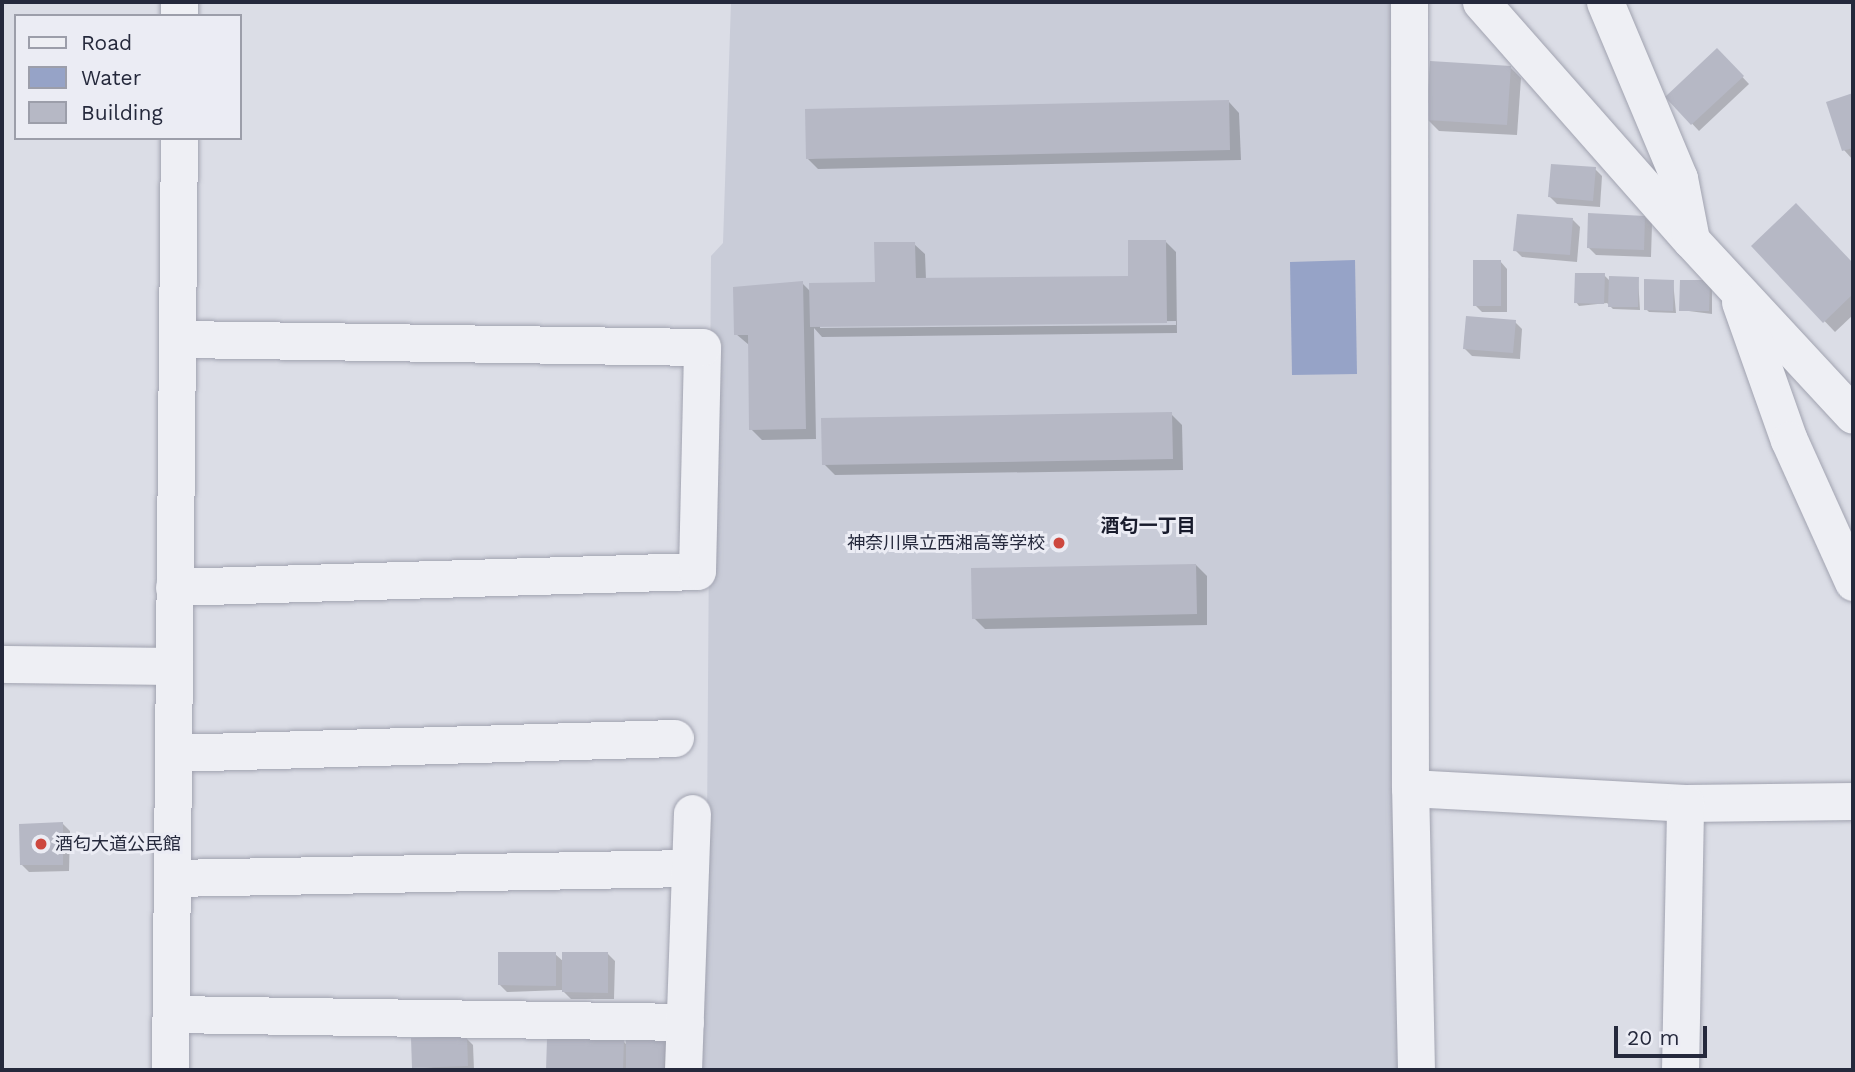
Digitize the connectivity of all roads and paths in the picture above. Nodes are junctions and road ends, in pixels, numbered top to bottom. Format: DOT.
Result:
graph roads {
  1 [pos="1409,2"];
  2 [pos="1481,2"];
  3 [pos="1605,2"];
  4 [pos="179,140"];
  5 [pos="1691,240"];
  6 [pos="1735,288"];
  7 [pos="179,339"];
  8 [pos="1853,415"];
  9 [pos="1853,582"];
  10 [pos="174,587"];
  11 [pos="2,664"];
  12 [pos="174,666"];
  13 [pos="675,738"];
  14 [pos="173,753"];
  15 [pos="1410,788"];
  16 [pos="1853,801"];
  17 [pos="1685,803"];
  18 [pos="692,813"];
  19 [pos="690,868"];
  20 [pos="172,878"];
  21 [pos="171,1014"];
  22 [pos="685,1022"];
  23 [pos="170,1070"];
  24 [pos="683,1070"];
  25 [pos="1416,1070"];
  26 [pos="1679,1070"];
  1 -- 15 [label="street"];
  2 -- 5 [label="street"];
  3 -- 5 [label="street"];
  4 -- 7 [label="street"];
  5 -- 6 [label="street"];
  6 -- 8 [label="street"];
  6 -- 9 [label="street"];
  7 -- 10 [label="street"];
  7 -- 10 [label="street"];
  10 -- 12 [label="street"];
  11 -- 12 [label="street"];
  12 -- 14 [label="street"];
  13 -- 14 [label="street"];
  14 -- 20 [label="street"];
  15 -- 17 [label="street"];
  15 -- 25 [label="street"];
  16 -- 17 [label="street"];
  17 -- 26 [label="street"];
  18 -- 19 [label="street"];
  19 -- 20 [label="street"];
  19 -- 22 [label="street"];
  20 -- 21 [label="street"];
  21 -- 22 [label="street"];
  21 -- 23 [label="street"];
  22 -- 24 [label="street"];
}
